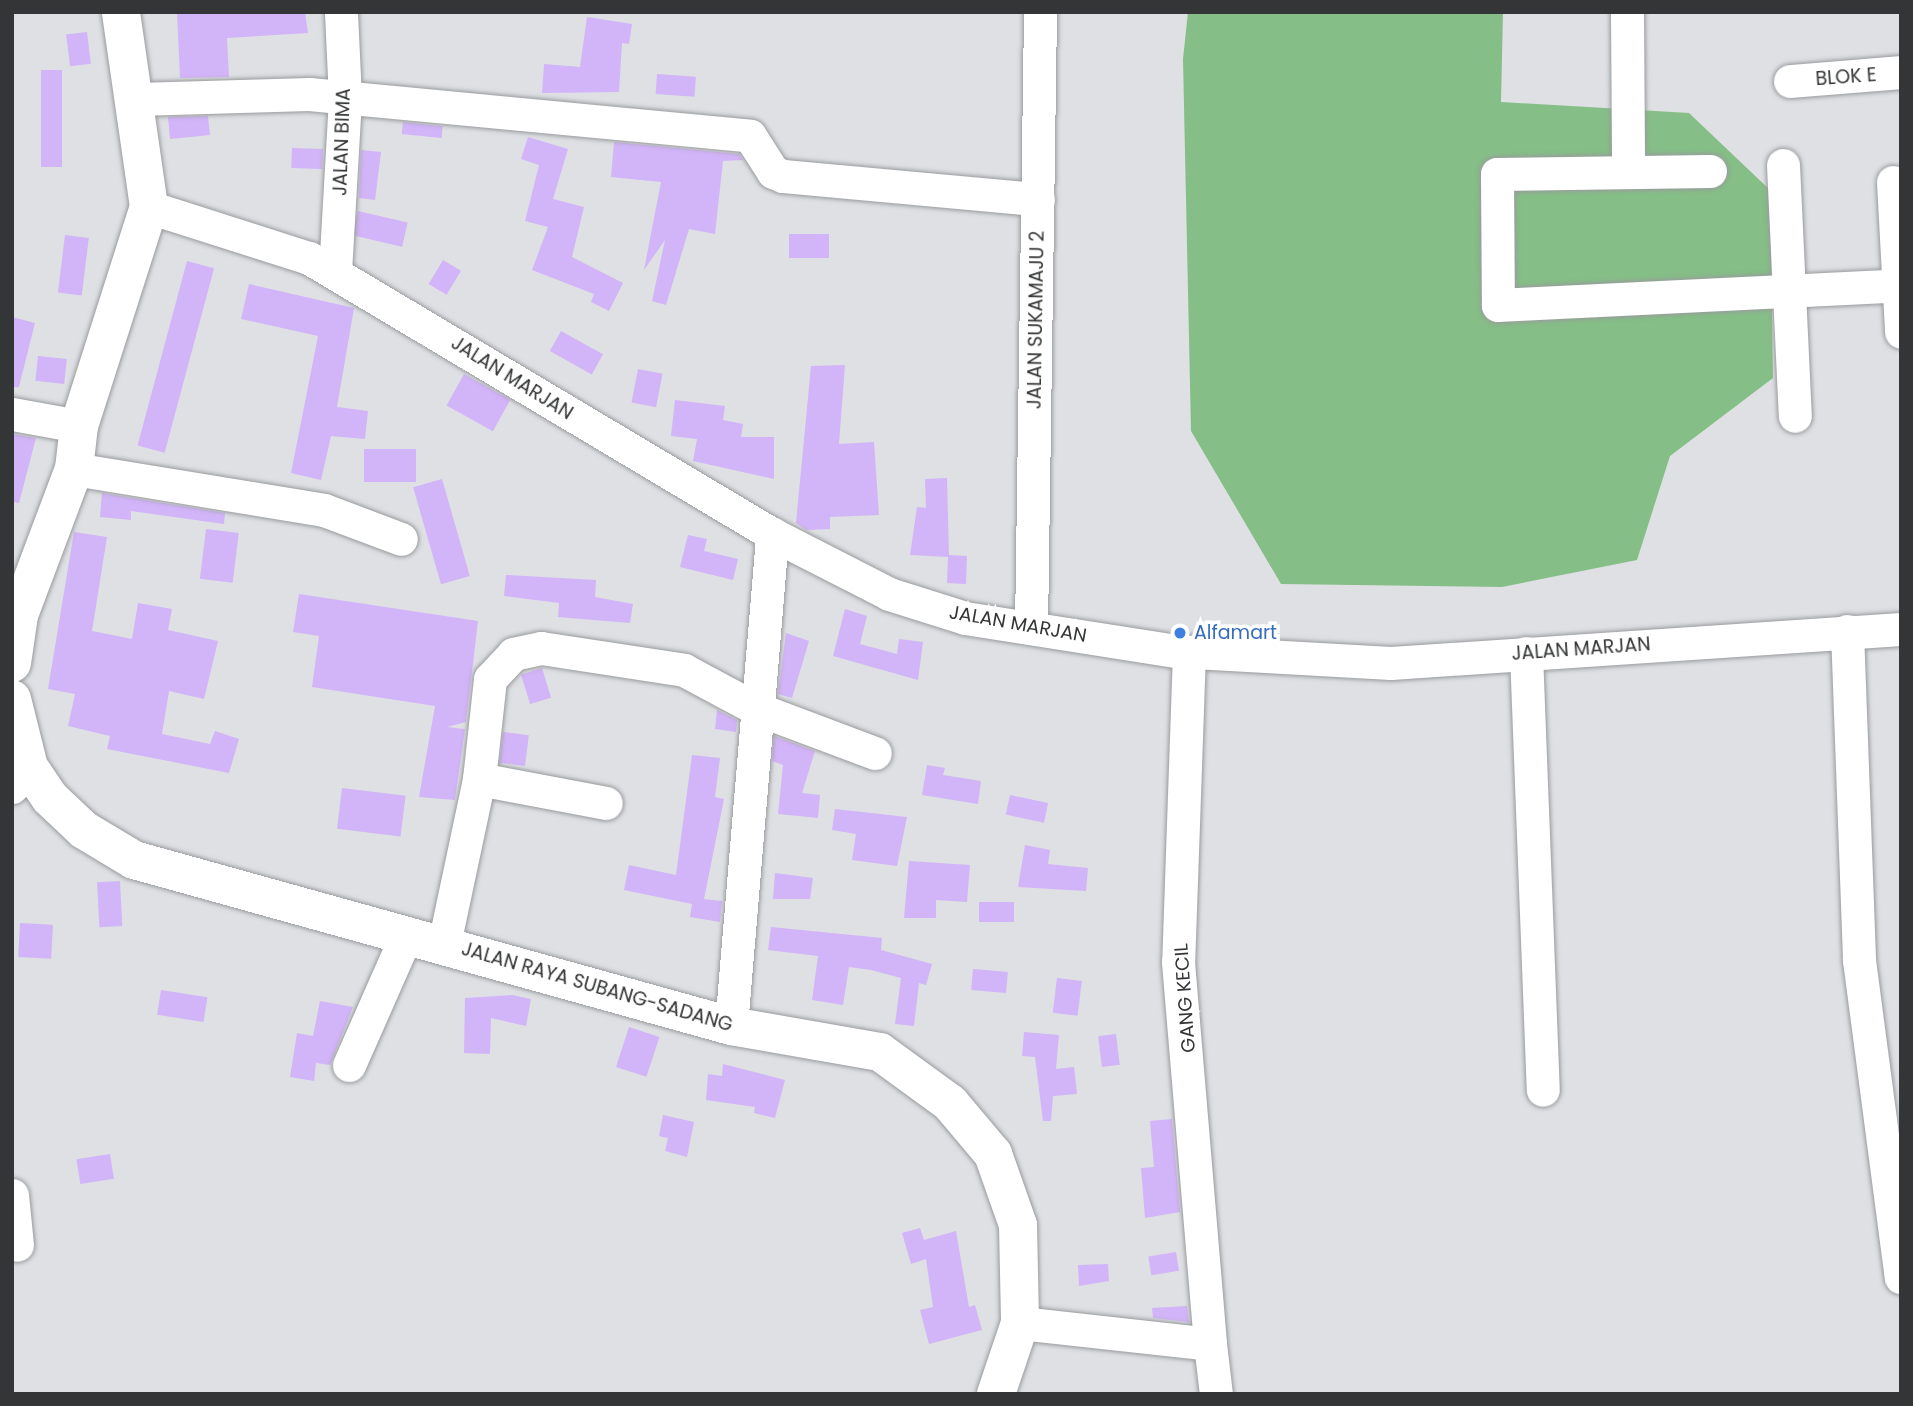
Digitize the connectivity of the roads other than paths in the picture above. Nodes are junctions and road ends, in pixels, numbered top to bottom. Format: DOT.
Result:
graph roads {
  1 [pos="121,12"];
  2 [pos="341,12"];
  3 [pos="1041,12"];
  4 [pos="1627,12"];
  5 [pos="1901,72"];
  6 [pos="1790,81"];
  7 [pos="345,98"];
  8 [pos="137,99"];
  9 [pos="1783,165"];
  10 [pos="1628,170"];
  11 [pos="1710,171"];
  12 [pos="1894,182"];
  13 [pos="1038,199"];
  14 [pos="149,207"];
  15 [pos="335,272"];
  16 [pos="1900,285"];
  17 [pos="1789,290"];
  18 [pos="1901,332"];
  19 [pos="12,414"];
  20 [pos="1795,415"];
  21 [pos="79,425"];
  22 [pos="74,469"];
  23 [pos="772,534"];
  24 [pos="401,539"];
  25 [pos="1031,628"];
  26 [pos="1901,629"];
  27 [pos="1847,631"];
  28 [pos="1189,652"];
  29 [pos="1526,653"];
  30 [pos="12,663"];
  31 [pos="12,699"];
  32 [pos="755,708"];
  33 [pos="875,753"];
  34 [pos="21,777"];
  35 [pos="480,779"];
  36 [pos="606,803"];
  37 [pos="406,936"];
  38 [pos="444,944"];
  39 [pos="731,1026"];
  40 [pos="349,1065"];
  41 [pos="1543,1090"];
  42 [pos="12,1195"];
  43 [pos="17,1245"];
  44 [pos="1901,1277"];
  45 [pos="1020,1323"];
  46 [pos="1210,1344"];
  47 [pos="996,1394"];
  48 [pos="1216,1394"];
  1 -- 8 [label="main road"];
  2 -- 7 [label="street, JALAN BIMA"];
  3 -- 13 [label="street, JALAN SUKAMAJU 2"];
  4 -- 10 [label="street"];
  5 -- 6 [label="street, BLOK E"];
  7 -- 8 [label="street"];
  7 -- 13 [label="street"];
  7 -- 15 [label="street, JALAN BIMA"];
  8 -- 14 [label="main road"];
  9 -- 17 [label="street"];
  10 -- 11 [label="street"];
  10 -- 17 [label="street"];
  12 -- 16 [label="street"];
  13 -- 25 [label="street, JALAN SUKAMAJU 2"];
  14 -- 15 [label="street, JALAN MARJAN"];
  14 -- 21 [label="main road"];
  15 -- 23 [label="street, JALAN MARJAN"];
  16 -- 17 [label="street"];
  16 -- 18 [label="street"];
  17 -- 20 [label="street"];
  19 -- 21 [label="street"];
  21 -- 22 [label="main road"];
  22 -- 24 [label="street"];
  22 -- 30 [label="main road"];
  23 -- 25 [label="street, JALAN MARJAN"];
  23 -- 32 [label="street"];
  25 -- 28 [label="street, JALAN MARJAN"];
  26 -- 27 [label="street, JALAN MARJAN"];
  27 -- 29 [label="street, JALAN MARJAN"];
  27 -- 44 [label="street"];
  28 -- 29 [label="street, JALAN MARJAN"];
  28 -- 46 [label="street, GANG KECIL"];
  29 -- 41 [label="street"];
  31 -- 34 [label="main road, JALAN RAYA SUBANG-SADANG"];
  32 -- 33 [label="street"];
  32 -- 35 [label="street"];
  32 -- 39 [label="street"];
  34 -- 37 [label="main road, JALAN RAYA SUBANG-SADANG"];
  35 -- 36 [label="street"];
  35 -- 38 [label="street"];
  37 -- 38 [label="main road, JALAN RAYA SUBANG-SADANG"];
  37 -- 40 [label="street"];
  38 -- 39 [label="main road, JALAN RAYA SUBANG-SADANG"];
  39 -- 45 [label="main road, JALAN RAYA SUBANG-SADANG"];
  42 -- 43 [label="street"];
  45 -- 46 [label="street"];
  45 -- 47 [label="main road, JALAN RAYA SUBANG-SADANG"];
  46 -- 48 [label="street, GANG KECIL"];
}
